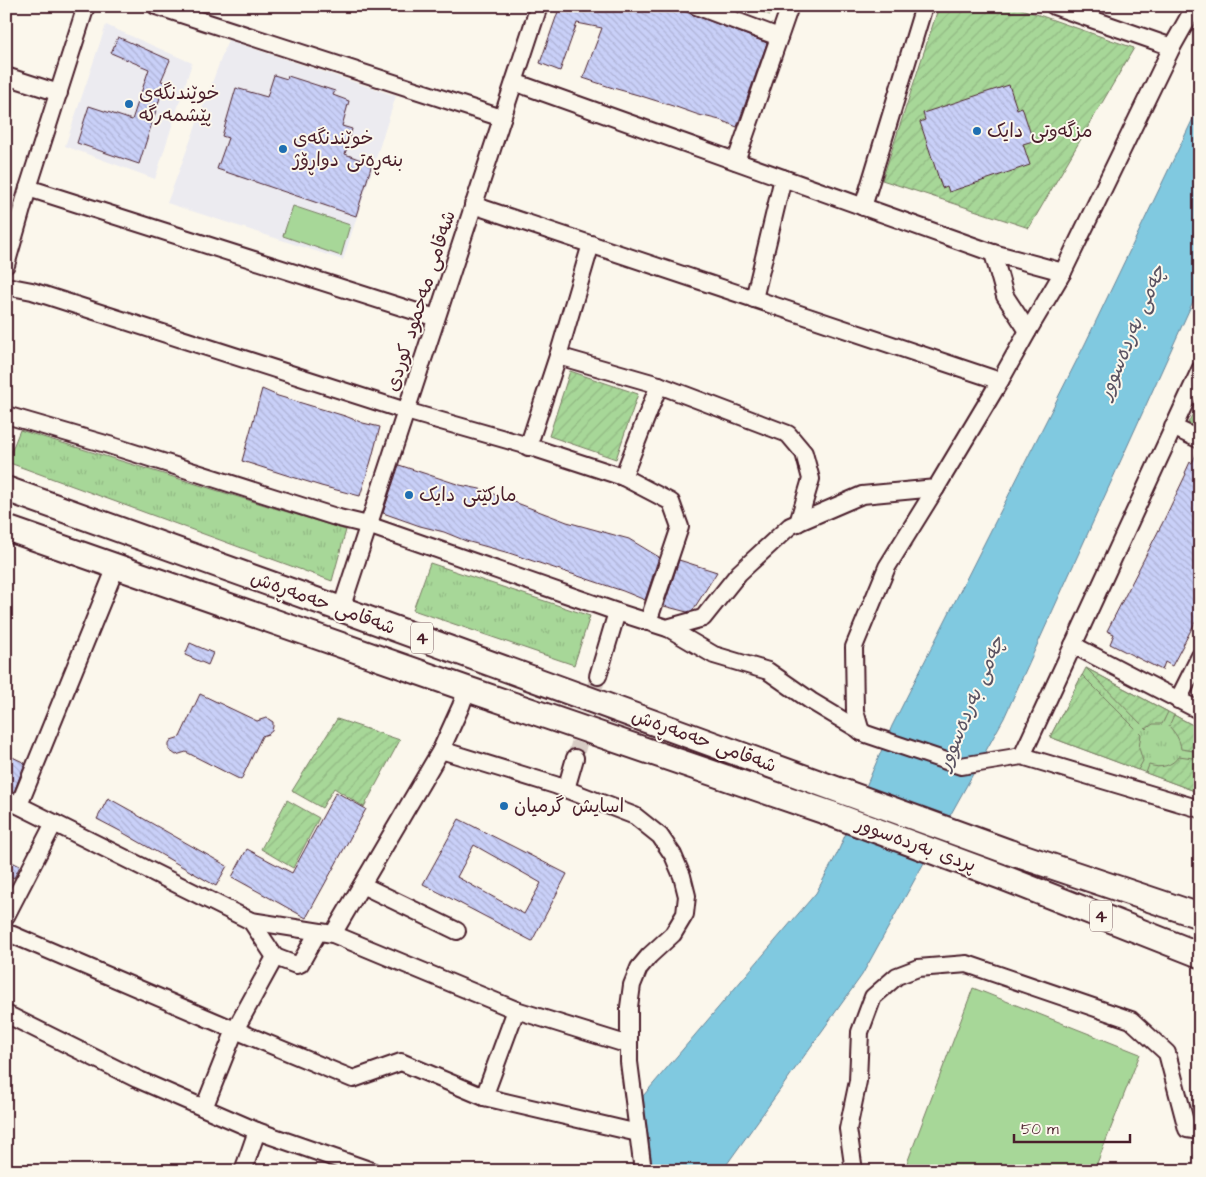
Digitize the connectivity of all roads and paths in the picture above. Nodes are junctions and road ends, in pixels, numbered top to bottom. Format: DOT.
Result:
graph roads {
  1 [pos="86,6"];
  2 [pos="156,6"];
  3 [pos="538,6"];
  4 [pos="696,6"];
  5 [pos="790,6"];
  6 [pos="924,6"];
  7 [pos="1054,6"];
  8 [pos="1195,6"];
  9 [pos="779,37"];
  10 [pos="1172,47"];
  11 [pos="6,76"];
  12 [pos="514,82"];
  13 [pos="59,93"];
  14 [pos="502,118"];
  15 [pos="736,161"];
  16 [pos="783,178"];
  17 [pos="28,188"];
  18 [pos="473,205"];
  19 [pos="863,206"];
  20 [pos="591,244"];
  21 [pos="993,253"];
  22 [pos="6,265"];
  23 [pos="1063,272"];
  24 [pos="6,286"];
  25 [pos="754,299"];
  26 [pos="436,318"];
  27 [pos="1028,331"];
  28 [pos="558,356"];
  29 [pos="1200,370"];
  30 [pos="1000,381"];
  31 [pos="659,385"];
  32 [pos="406,411"];
  33 [pos="6,415"];
  34 [pos="1173,427"];
  35 [pos="1200,440"];
  36 [pos="528,446"];
  37 [pos="623,477"];
  38 [pos="936,488"];
  39 [pos="6,489"];
  40 [pos="798,523"];
  41 [pos="368,525"];
  42 [pos="6,528"];
  43 [pos="116,566"];
  44 [pos="341,609"];
  45 [pos="617,612"];
  46 [pos="648,622"];
  47 [pos="668,628"];
  48 [pos="1074,645"];
  49 [pos="1200,656"];
  50 [pos="598,676"];
  51 [pos="467,689"];
  52 [pos="1178,700"];
  53 [pos="1200,711"];
  54 [pos="680,732"];
  55 [pos="861,732"];
  56 [pos="441,750"];
  57 [pos="1022,756"];
  58 [pos="668,757"];
  59 [pos="575,758"];
  60 [pos="566,789"];
  61 [pos="837,789"];
  62 [pos="12,802"];
  63 [pos="1200,809"];
  64 [pos="829,813"];
  65 [pos="54,823"];
  66 [pos="362,885"];
  67 [pos="6,916"];
  68 [pos="1200,916"];
  69 [pos="251,921"];
  70 [pos="457,931"];
  71 [pos="6,932"];
  72 [pos="326,933"];
  73 [pos="1200,954"];
  74 [pos="275,957"];
  75 [pos="516,1010"];
  76 [pos="6,1014"];
  77 [pos="234,1030"];
  78 [pos="629,1045"];
  79 [pos="484,1097"];
  80 [pos="204,1108"];
  81 [pos="257,1131"];
  82 [pos="1200,1131"];
  83 [pos="638,1133"];
  84 [pos="243,1171"];
  85 [pos="372,1171"];
  86 [pos="643,1171"];
  87 [pos="854,1171"];
  1 -- 13 [label="street"];
  2 -- 14 [label="street"];
  3 -- 12 [label="street, شەقامی مەحمود کوردی"];
  4 -- 9 [label="street"];
  5 -- 9 [label="street"];
  6 -- 19 [label="street"];
  7 -- 10 [label="street"];
  8 -- 10 [label="street"];
  9 -- 15 [label="street"];
  10 -- 23 [label="street"];
  11 -- 13 [label="street"];
  12 -- 14 [label="street, شەقامی مەحمود کوردی"];
  12 -- 15 [label="street"];
  13 -- 17 [label="street"];
  14 -- 18 [label="street, شەقامی مەحمود کوردی"];
  15 -- 16 [label="street"];
  16 -- 19 [label="street"];
  16 -- 25 [label="street"];
  17 -- 22 [label="street"];
  17 -- 26 [label="street"];
  18 -- 20 [label="street"];
  18 -- 26 [label="street, شەقامی مەحمود کوردی"];
  19 -- 21 [label="street"];
  20 -- 25 [label="street"];
  20 -- 28 [label="street"];
  21 -- 23 [label="street"];
  21 -- 27 [label="street"];
  23 -- 27 [label="street"];
  24 -- 32 [label="street"];
  25 -- 30 [label="street"];
  26 -- 32 [label="street, شەقامی مەحمود کوردی"];
  27 -- 30 [label="street"];
  28 -- 31 [label="street"];
  28 -- 36 [label="street"];
  29 -- 34 [label="street"];
  30 -- 38 [label="street"];
  31 -- 37 [label="street"];
  31 -- 40 [label="street"];
  32 -- 36 [label="street"];
  32 -- 41 [label="street, شەقامی مەحمود کوردی"];
  33 -- 41 [label="street"];
  34 -- 35 [label="street"];
  34 -- 48 [label="street"];
  36 -- 37 [label="street"];
  37 -- 46 [label="street"];
  38 -- 40 [label="street"];
  38 -- 55 [label="street"];
  39 -- 44 [label="highway, شەقامی حەمەڕەش / 4"];
  40 -- 47 [label="street"];
  41 -- 44 [label="street, شەقامی مەحمود کوردی"];
  41 -- 45 [label="street"];
  42 -- 43 [label="highway, شەقامی حەمەڕەش / 4"];
  43 -- 51 [label="highway, شەقامی حەمەڕەش / 4"];
  43 -- 62 [label="street"];
  44 -- 54 [label="highway, شەقامی حەمەڕەش / 4"];
  45 -- 46 [label="street"];
  45 -- 50 [label="street"];
  46 -- 47 [label="street"];
  47 -- 55 [label="street"];
  48 -- 52 [label="street"];
  48 -- 57 [label="street"];
  49 -- 52 [label="street"];
  51 -- 56 [label="street"];
  51 -- 58 [label="highway, شەقامی حەمەڕەش / 4"];
  52 -- 53 [label="street"];
  54 -- 58 [label="highway"];
  54 -- 61 [label="highway, شەقامی حەمەڕەش / 4"];
  55 -- 57 [label="street"];
  56 -- 60 [label="street"];
  56 -- 66 [label="street"];
  57 -- 63 [label="street"];
  58 -- 64 [label="highway, شەقامی حەمەڕەش / 4"];
  59 -- 60 [label="street"];
  60 -- 78 [label="street"];
  61 -- 68 [label="highway, پردی بەردەسوور / 4"];
  62 -- 65 [label="street"];
  64 -- 73 [label="highway, پردی بەردەسوور / 4"];
  65 -- 67 [label="street"];
  65 -- 69 [label="street"];
  66 -- 70 [label="street"];
  66 -- 72 [label="street"];
  69 -- 72 [label="street"];
  69 -- 74 [label="street"];
  71 -- 77 [label="street"];
  72 -- 74 [label="street"];
  72 -- 75 [label="street"];
  74 -- 77 [label="street"];
  75 -- 78 [label="street"];
  75 -- 79 [label="street"];
  76 -- 80 [label="street"];
  77 -- 79 [label="street"];
  77 -- 80 [label="street"];
  78 -- 83 [label="street"];
  79 -- 83 [label="street"];
  80 -- 81 [label="street"];
  81 -- 84 [label="street"];
  81 -- 85 [label="street"];
  82 -- 87 [label="street"];
  83 -- 86 [label="street"];
}
